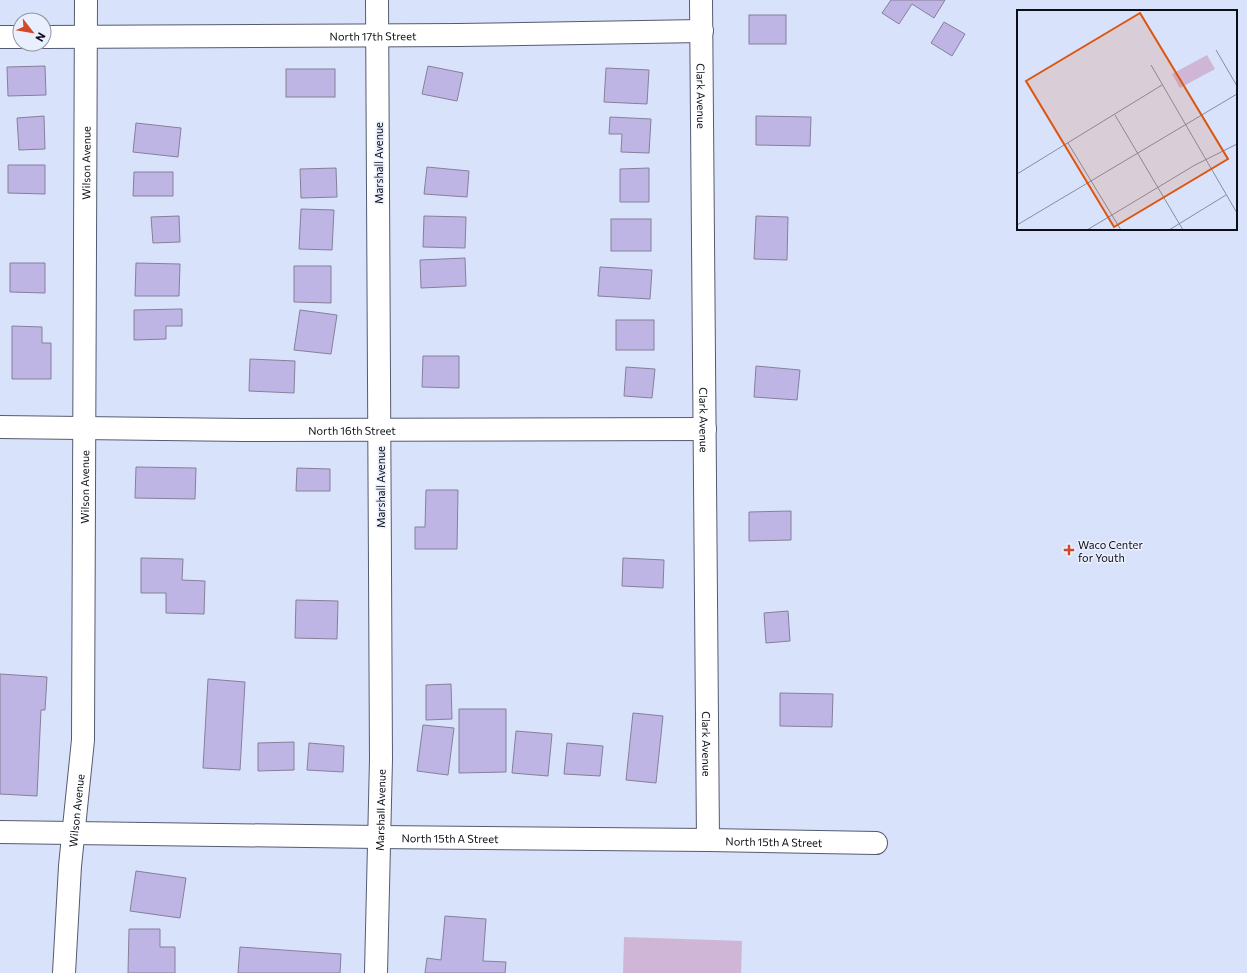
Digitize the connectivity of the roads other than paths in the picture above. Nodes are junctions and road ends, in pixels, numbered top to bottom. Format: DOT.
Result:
graph roads {
  1 [pos="86,0"];
  2 [pos="377,0"];
  3 [pos="701,0"];
  4 [pos="702,31"];
  5 [pos="377,36"];
  6 [pos="0,37"];
  7 [pos="12,37"];
  8 [pos="52,37"];
  9 [pos="86,37"];
  10 [pos="0,427"];
  11 [pos="84,428"];
  12 [pos="705,429"];
  13 [pos="380,430"];
  14 [pos="0,832"];
  15 [pos="73,832"];
  16 [pos="378,837"];
  17 [pos="708,840"];
  18 [pos="876,842"];
  19 [pos="64,973"];
  20 [pos="376,973"];
  1 -- 9 [label="street, Wilson Avenue"];
  2 -- 5 [label="street, Marshall Avenue"];
  3 -- 4 [label="street, Clark Avenue"];
  4 -- 5 [label="street, North 17th Street"];
  4 -- 12 [label="street, Clark Avenue"];
  5 -- 9 [label="street, North 17th Street"];
  5 -- 13 [label="street, Marshall Avenue"];
  6 -- 7 [label="street"];
  8 -- 9 [label="street, North 17th Street"];
  9 -- 11 [label="street, Wilson Avenue"];
  10 -- 11 [label="street, North 16th Street"];
  11 -- 13 [label="street, North 16th Street"];
  11 -- 15 [label="street, Wilson Avenue"];
  12 -- 13 [label="street, North 16th Street"];
  12 -- 17 [label="street, Clark Avenue"];
  13 -- 16 [label="street, Marshall Avenue"];
  14 -- 15 [label="street, North 15th A Street"];
  15 -- 16 [label="street, North 15th A Street"];
  15 -- 19 [label="street, Wilson Avenue"];
  16 -- 17 [label="street, North 15th A Street"];
  16 -- 20 [label="street, Marshall Avenue"];
  17 -- 18 [label="street, North 15th A Street"];
}
